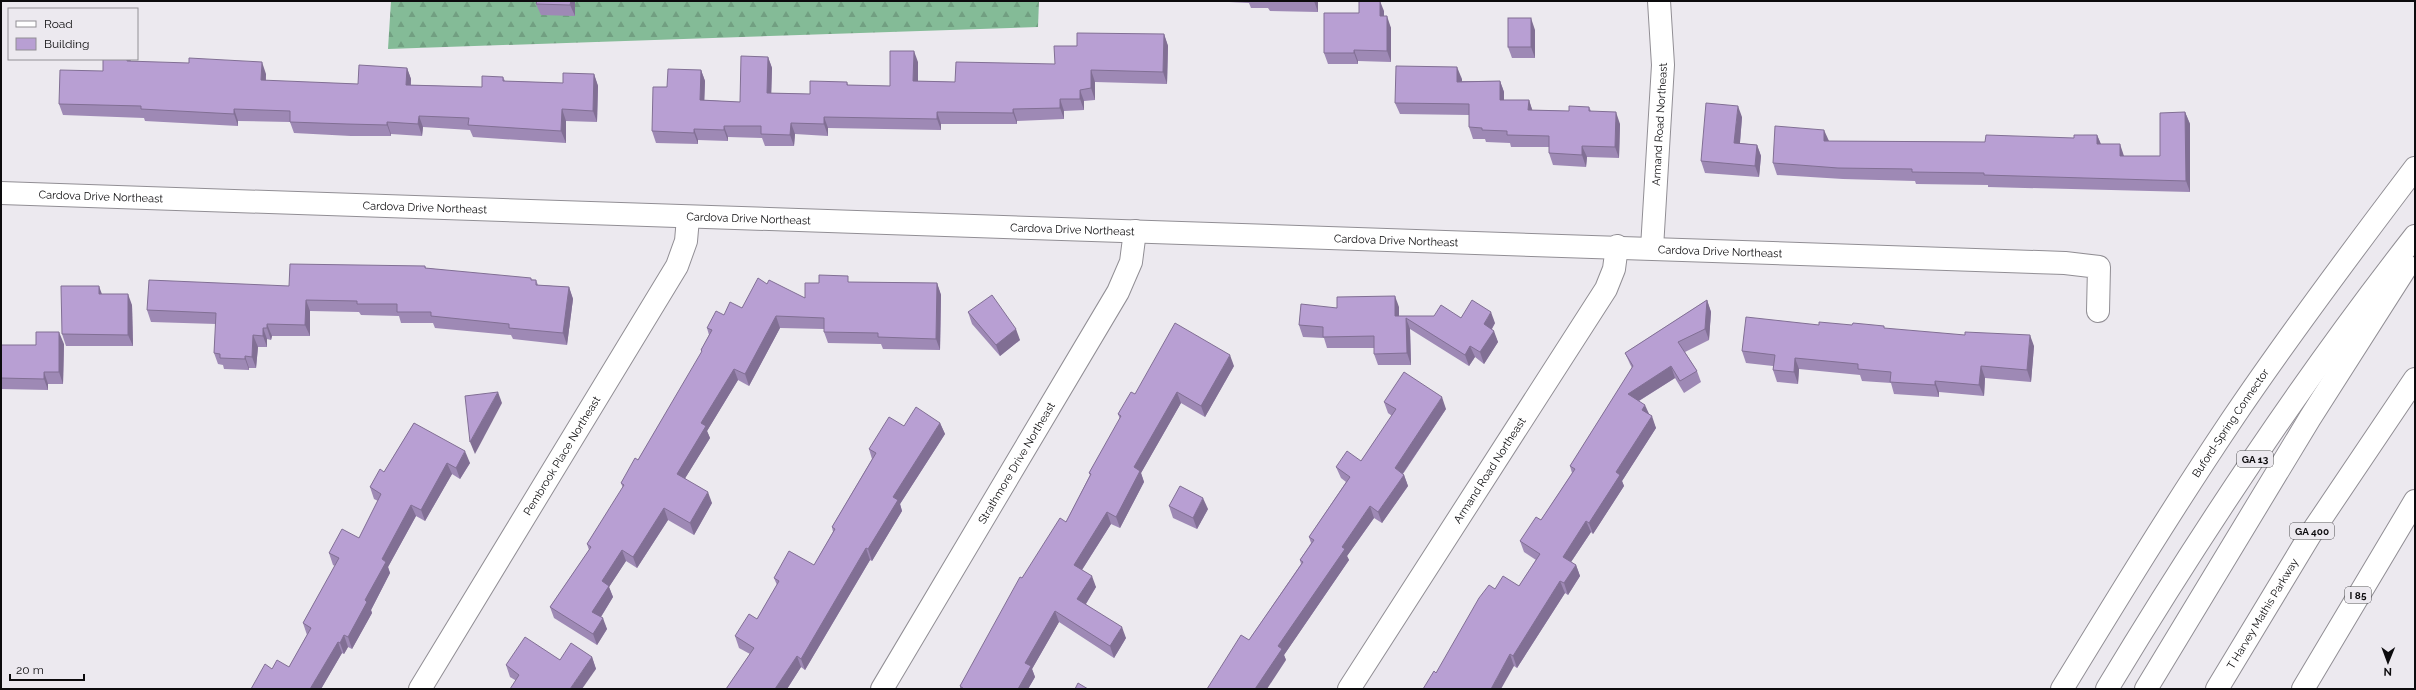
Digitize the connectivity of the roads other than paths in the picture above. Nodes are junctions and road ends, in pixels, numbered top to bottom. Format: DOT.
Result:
graph roads {
  1 [pos="1659,1"];
  2 [pos="2415,168"];
  3 [pos="1,194"];
  4 [pos="688,218"];
  5 [pos="1135,231"];
  6 [pos="2415,236"];
  7 [pos="1616,246"];
  8 [pos="1652,248"];
  9 [pos="2415,254"];
  10 [pos="2098,311"];
  11 [pos="2415,379"];
  12 [pos="2415,501"];
  13 [pos="420,689"];
  14 [pos="882,689"];
  15 [pos="1349,689"];
  16 [pos="2062,689"];
  17 [pos="2107,689"];
  18 [pos="2146,689"];
  19 [pos="2217,689"];
  20 [pos="2303,689"];
  1 -- 8 [label="main road, Armand Road Northeast"];
  2 -- 16 [label="main road, Buford-Spring Connector"];
  3 -- 4 [label="main road, Cardova Drive Northeast"];
  4 -- 5 [label="main road, Cardova Drive Northeast"];
  4 -- 13 [label="main road, Pembrook Place Northeast"];
  5 -- 7 [label="main road, Cardova Drive Northeast"];
  5 -- 14 [label="main road, Strathmore Drive Northeast"];
  6 -- 17 [label="main road, GA 13"];
  7 -- 8 [label="main road, Cardova Drive Northeast"];
  7 -- 15 [label="main road, Armand Road Northeast"];
  8 -- 10 [label="main road, Cardova Drive Northeast"];
  9 -- 18 [label="main road"];
  11 -- 19 [label="main road, T Harvey Mathis Parkway / GA 400"];
  12 -- 20 [label="main road, I 85"];
}
